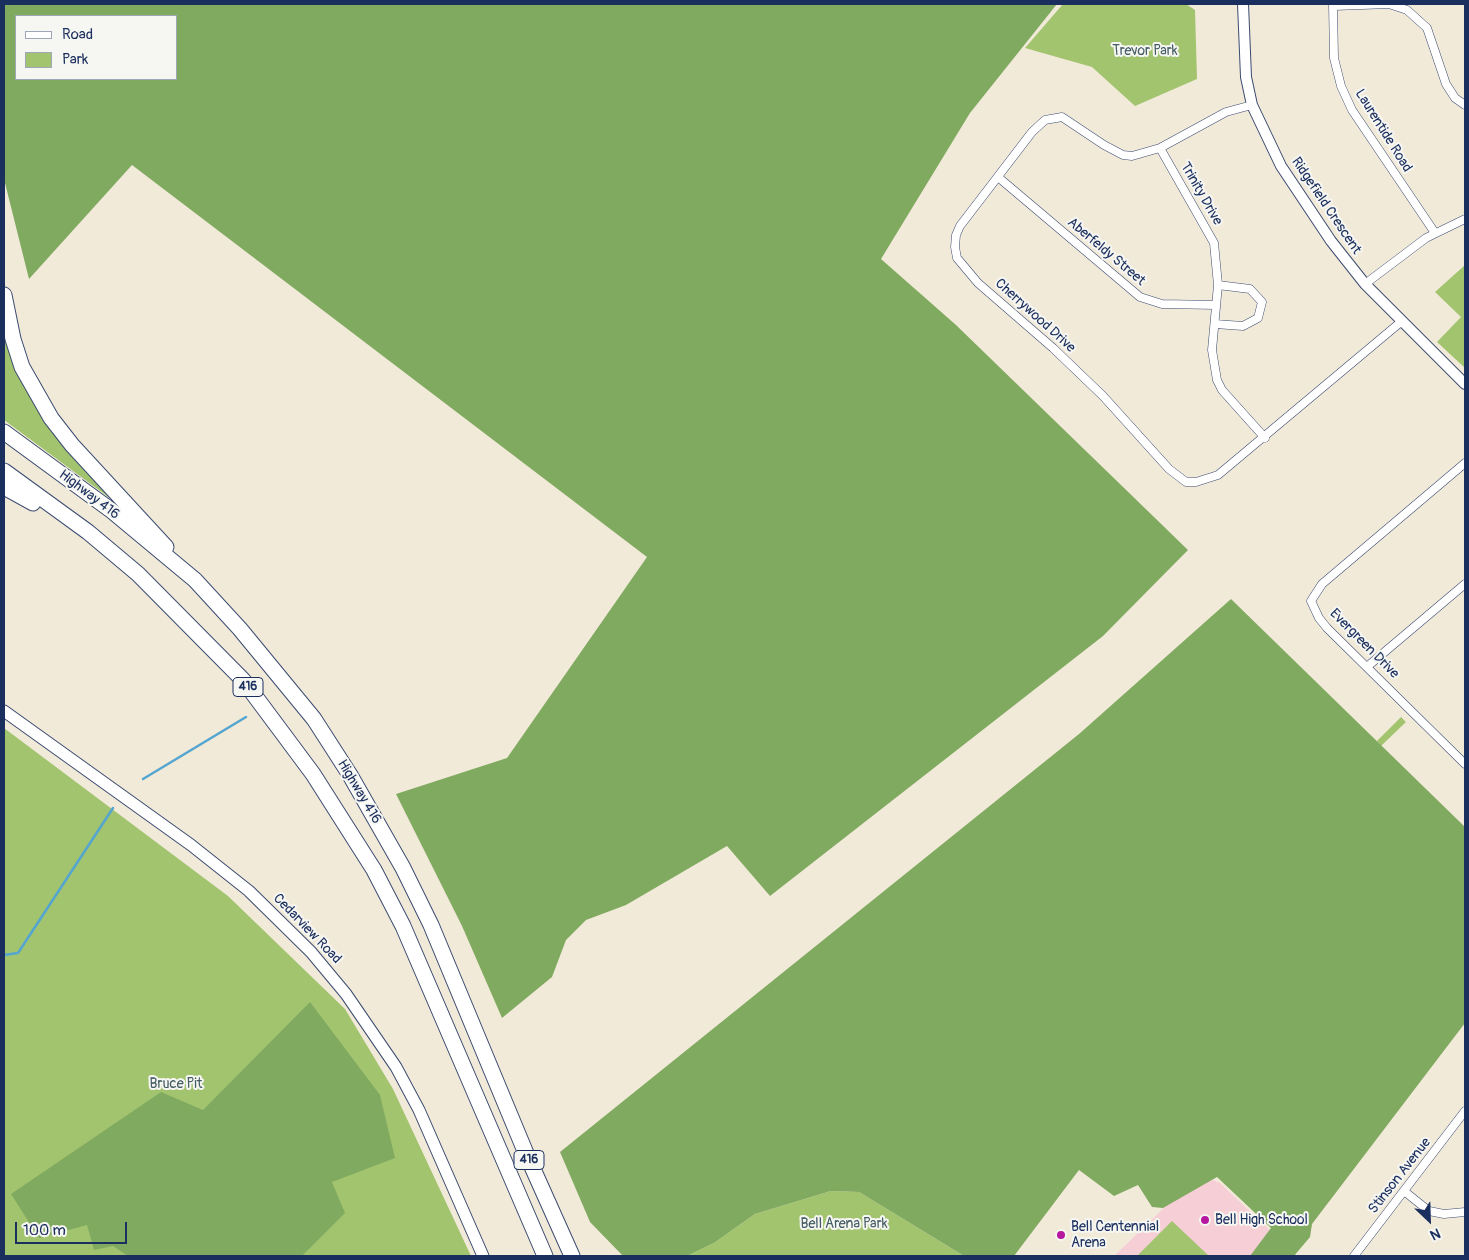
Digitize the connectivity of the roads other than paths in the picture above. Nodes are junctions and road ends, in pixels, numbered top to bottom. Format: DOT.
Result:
graph roads {
  1 [pos="1243,4"];
  2 [pos="1334,5"];
  3 [pos="1252,105"];
  4 [pos="1465,105"];
  5 [pos="1160,148"];
  6 [pos="998,177"];
  7 [pos="1465,219"];
  8 [pos="1435,233"];
  9 [pos="1365,284"];
  10 [pos="1218,285"];
  11 [pos="4,295"];
  12 [pos="1216,305"];
  13 [pos="1402,321"];
  14 [pos="1216,324"];
  15 [pos="1465,384"];
  16 [pos="4,432"];
  17 [pos="1265,438"];
  18 [pos="1465,463"];
  19 [pos="4,471"];
  20 [pos="4,487"];
  21 [pos="88,532"];
  22 [pos="195,580"];
  23 [pos="1465,584"];
  24 [pos="1368,666"];
  25 [pos="4,711"];
  26 [pos="1465,764"];
  27 [pos="1465,1111"];
  28 [pos="1404,1191"];
  29 [pos="1465,1212"];
  30 [pos="484,1256"];
  31 [pos="545,1256"];
  32 [pos="572,1256"];
  33 [pos="1354,1256"];
  1 -- 3 [label="street, Ridgefield Crescent"];
  2 -- 4 [label="street"];
  2 -- 8 [label="street, Laurentide Road"];
  3 -- 5 [label="street, Cherrywood Drive"];
  3 -- 9 [label="street, Ridgefield Crescent"];
  5 -- 6 [label="street, Cherrywood Drive"];
  5 -- 10 [label="street, Trinity Drive"];
  6 -- 12 [label="street, Aberfeldy Street"];
  6 -- 17 [label="street, Cherrywood Drive"];
  7 -- 8 [label="street"];
  8 -- 9 [label="street"];
  9 -- 13 [label="street, Ridgefield Crescent"];
  10 -- 12 [label="street, Trinity Drive"];
  10 -- 14 [label="street"];
  11 -- 22 [label="highway"];
  12 -- 14 [label="street, Trinity Drive"];
  13 -- 15 [label="street, Ridgefield Crescent"];
  13 -- 17 [label="street, Cherrywood Drive"];
  14 -- 17 [label="street, Trinity Drive"];
  16 -- 22 [label="highway, Highway 416 / 416"];
  18 -- 24 [label="street, Evergreen Drive"];
  19 -- 21 [label="highway, Highway 416 / 416"];
  20 -- 21 [label="highway"];
  21 -- 31 [label="highway, Highway 416 / 416"];
  22 -- 32 [label="highway, Highway 416 / 416"];
  23 -- 24 [label="street"];
  24 -- 26 [label="street, Evergreen Drive"];
  25 -- 30 [label="main road, Cedarview Road"];
  27 -- 28 [label="street, Stinson Avenue"];
  28 -- 29 [label="street"];
  28 -- 33 [label="street, Stinson Avenue"];
}
